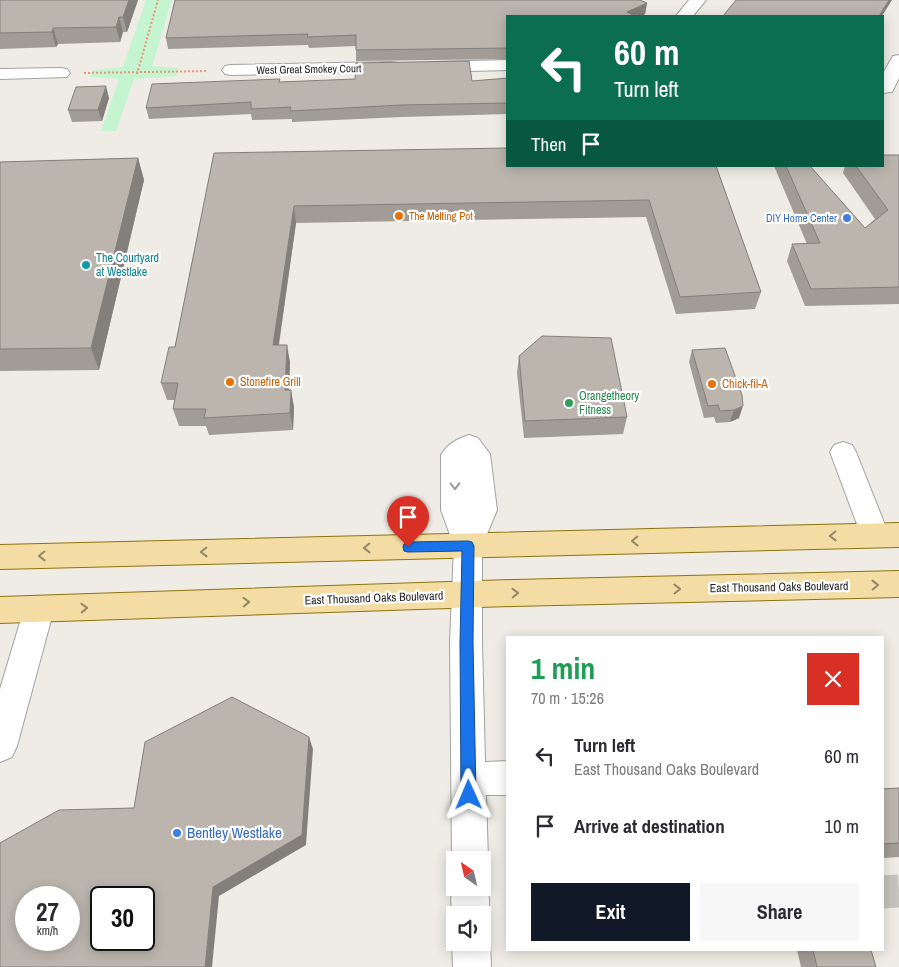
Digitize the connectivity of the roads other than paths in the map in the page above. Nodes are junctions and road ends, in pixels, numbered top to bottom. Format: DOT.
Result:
graph roads {
  1 [pos="698,0"];
  2 [pos="685,15"];
  3 [pos="899,60"];
  4 [pos="506,66"];
  5 [pos="231,70"];
  6 [pos="61,73"];
  7 [pos="0,74"];
  8 [pos="885,88"];
  9 [pos="843,452"];
  10 [pos="887,535"];
  11 [pos="468,546"];
  12 [pos="0,557"];
  13 [pos="899,584"];
  14 [pos="466,595"];
  15 [pos="39,609"];
  16 [pos="0,610"];
  17 [pos="0,746"];
  18 [pos="506,778"];
  19 [pos="468,779"];
  20 [pos="470,851"];
  21 [pos="471,951"];
  22 [pos="472,967"];
  1 -- 2 [label="street"];
  3 -- 8 [label="street"];
  4 -- 5 [label="street, West Great Smokey Court"];
  6 -- 7 [label="street"];
  9 -- 10 [label="street"];
  10 -- 11 [label="main road, one-way"];
  11 -- 12 [label="main road, one-way"];
  11 -- 14 [label="street"];
  14 -- 13 [label="main road, East Thousand Oaks Boulevard, one-way"];
  15 -- 14 [label="main road, East Thousand Oaks Boulevard, one-way"];
  14 -- 19 [label="street"];
  15 -- 16 [label="main road, East Thousand Oaks Boulevard"];
  15 -- 17 [label="street"];
  18 -- 19 [label="street"];
  19 -- 20 [label="street"];
  21 -- 22 [label="street"];
}
